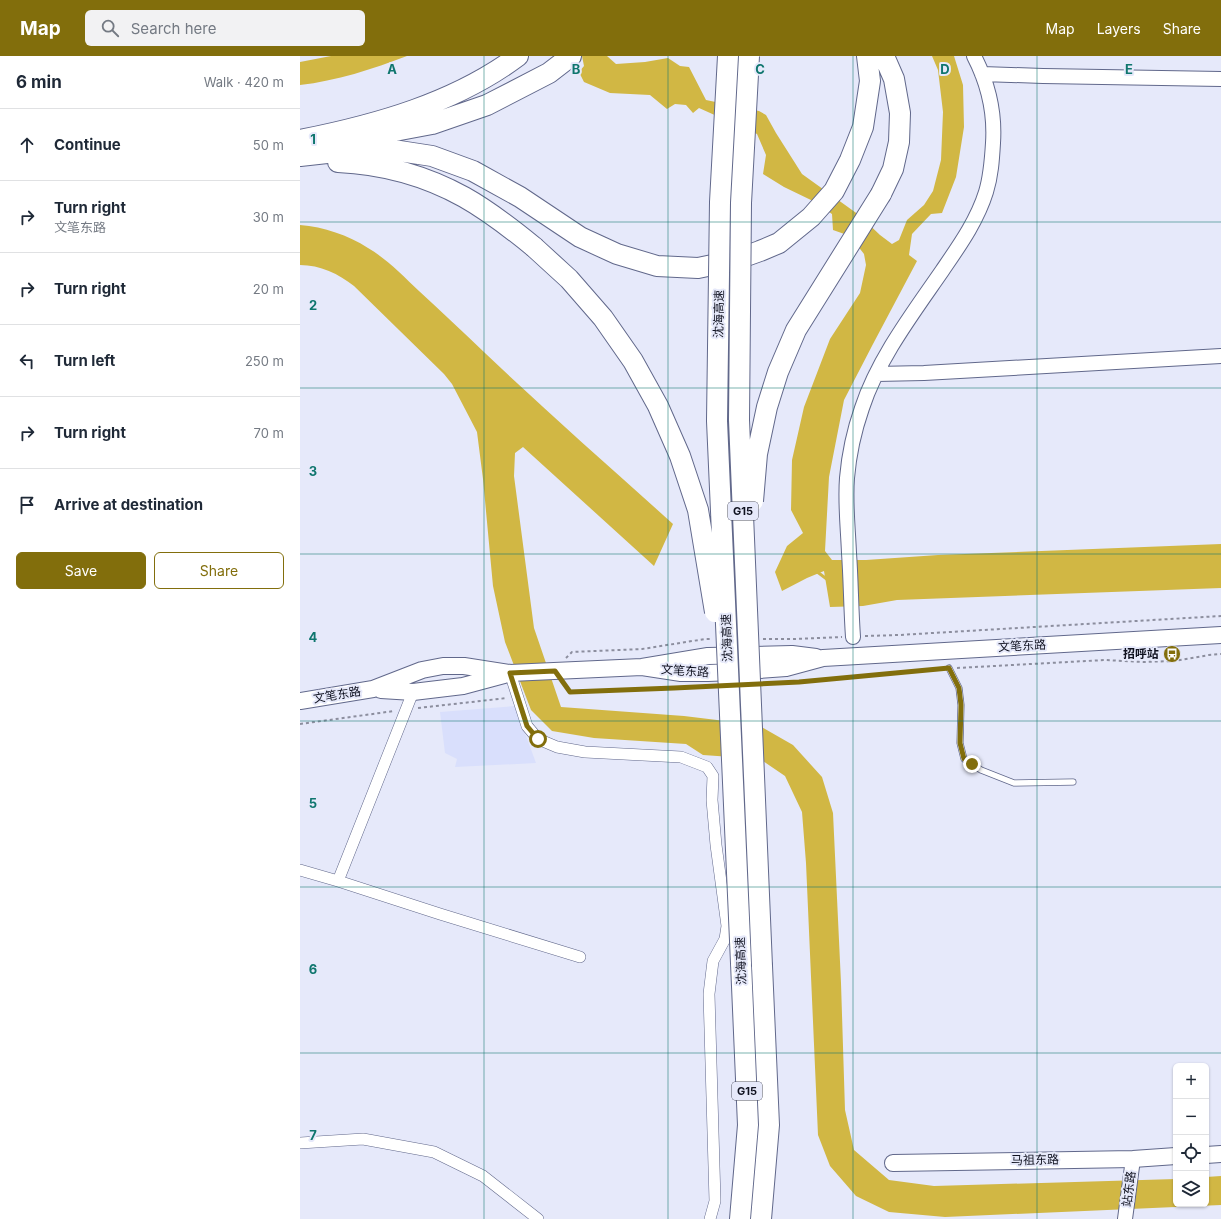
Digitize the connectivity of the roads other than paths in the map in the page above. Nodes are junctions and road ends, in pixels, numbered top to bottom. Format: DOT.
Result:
graph roads {
  1 [pos="518,56"];
  2 [pos="572,56"];
  3 [pos="728,56"];
  4 [pos="750,56"];
  5 [pos="867,56"];
  6 [pos="884,56"];
  7 [pos="974,56"];
  8 [pos="982,74"];
  9 [pos="1221,79"];
  10 [pos="300,140"];
  11 [pos="300,145"];
  12 [pos="300,156"];
  13 [pos="300,161"];
  14 [pos="1221,356"];
  15 [pos="876,374"];
  16 [pos="1221,635"];
  17 [pos="853,637"];
  18 [pos="949,668"];
  19 [pos="510,673"];
  20 [pos="755,685"];
  21 [pos="373,689"];
  22 [pos="414,692"];
  23 [pos="729,698"];
  24 [pos="300,701"];
  25 [pos="1073,782"];
  26 [pos="300,870"];
  27 [pos="338,882"];
  28 [pos="580,957"];
  29 [pos="300,1143"];
  30 [pos="1221,1154"];
  31 [pos="1209,1155"];
  32 [pos="1173,1156"];
  33 [pos="1133,1159"];
  34 [pos="893,1163"];
  35 [pos="1126,1217"];
  36 [pos="538,1219"];
  37 [pos="710,1219"];
  38 [pos="740,1219"];
  39 [pos="761,1219"];
  1 -- 10 [label="highway"];
  2 -- 11 [label="highway"];
  3 -- 23 [label="highway, 沈海高速 / G15, bridge"];
  4 -- 20 [label="highway, 沈海高速 / G15, bridge"];
  5 -- 12 [label="highway"];
  6 -- 20 [label="highway, bridge"];
  7 -- 8 [label="street"];
  8 -- 9 [label="street"];
  8 -- 15 [label="street"];
  13 -- 23 [label="highway, bridge"];
  14 -- 15 [label="street"];
  15 -- 17 [label="street"];
  16 -- 19 [label="main road, 文笔东路"];
  18 -- 25 [label="lane"];
  19 -- 21 [label="main road, 文笔东路"];
  19 -- 22 [label="main road, 文笔东路"];
  19 -- 37 [label="street"];
  20 -- 39 [label="highway, 沈海高速 / G15, bridge"];
  21 -- 22 [label="main road, 文笔东路"];
  21 -- 24 [label="main road, 文笔东路"];
  22 -- 27 [label="street"];
  23 -- 38 [label="highway, 沈海高速 / G15, bridge"];
  26 -- 27 [label="street"];
  27 -- 28 [label="street"];
  29 -- 36 [label="street"];
  30 -- 31 [label="main road"];
  32 -- 33 [label="main road, 马祖东路"];
  33 -- 34 [label="main road, 马祖东路"];
  33 -- 35 [label="street, 站东路"];
}
